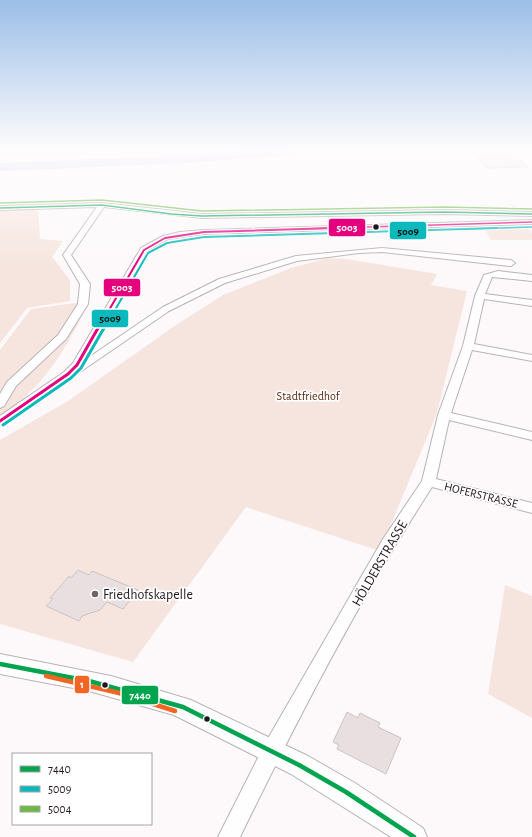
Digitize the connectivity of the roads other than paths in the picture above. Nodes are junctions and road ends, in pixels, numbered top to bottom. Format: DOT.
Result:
graph roads {
  1 [pos="102,205"];
  2 [pos="0,208"];
  3 [pos="532,214"];
  4 [pos="532,222"];
  5 [pos="511,263"];
  6 [pos="532,278"];
  7 [pos="480,296"];
  8 [pos="532,303"];
  9 [pos="468,346"];
  10 [pos="532,358"];
  11 [pos="68,374"];
  12 [pos="0,404"];
  13 [pos="444,415"];
  14 [pos="0,421"];
  15 [pos="532,436"];
  16 [pos="429,482"];
  17 [pos="532,508"];
  18 [pos="0,664"];
  19 [pos="273,749"];
  20 [pos="229,837"];
  21 [pos="414,837"];
  1 -- 2 [label="street"];
  1 -- 3 [label="street"];
  1 -- 12 [label="street"];
  4 -- 11 [label="street"];
  5 -- 11 [label="street"];
  6 -- 7 [label="street, HÖLDERSTRASSE"];
  7 -- 8 [label="street"];
  7 -- 9 [label="street, HÖLDERSTRASSE"];
  9 -- 10 [label="street"];
  9 -- 13 [label="street, HÖLDERSTRASSE"];
  11 -- 14 [label="street"];
  13 -- 15 [label="street"];
  13 -- 16 [label="street, HÖLDERSTRASSE"];
  16 -- 17 [label="street, HOFERSTRASSE"];
  16 -- 19 [label="street, HÖLDERSTRASSE"];
  18 -- 19 [label="street"];
  19 -- 20 [label="street, HÖLDERSTRASSE"];
  19 -- 21 [label="street"];
}
